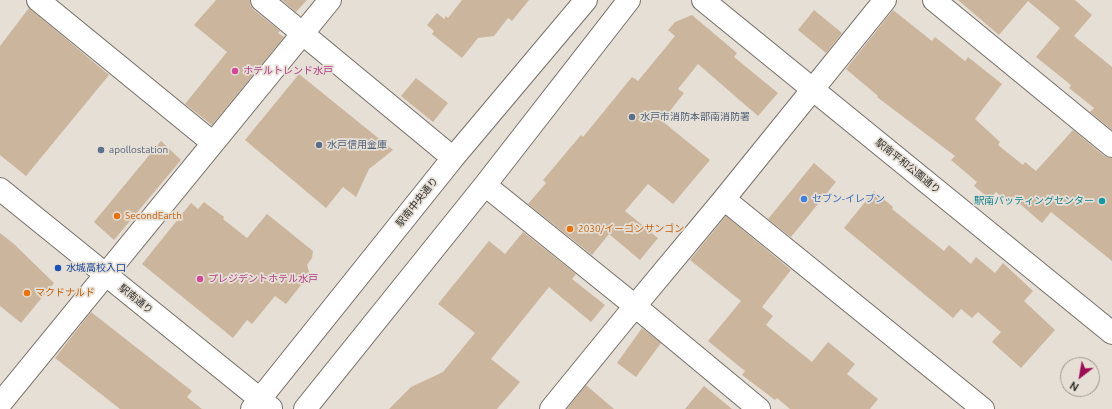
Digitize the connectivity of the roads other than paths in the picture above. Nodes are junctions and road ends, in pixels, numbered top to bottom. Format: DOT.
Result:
graph roads {
  1 [pos="38,0"];
  2 [pos="262,0"];
  3 [pos="330,0"];
  4 [pos="586,0"];
  5 [pos="629,0"];
  6 [pos="703,0"];
  7 [pos="885,0"];
  8 [pos="934,0"];
  9 [pos="302,34"];
  10 [pos="813,89"];
  11 [pos="213,143"];
  12 [pos="1112,146"];
  13 [pos="452,158"];
  14 [pos="485,185"];
  15 [pos="0,188"];
  16 [pos="724,199"];
  17 [pos="105,275"];
  18 [pos="635,306"];
  19 [pos="1112,333"];
  20 [pos="0,404"];
  21 [pos="261,406"];
  22 [pos="305,409"];
  23 [pos="551,409"];
  24 [pos="759,409"];
  25 [pos="983,409"];
  1 -- 11 [label="street"];
  2 -- 9 [label="street"];
  3 -- 9 [label="street"];
  4 -- 13 [label="street, 駅南中央通り"];
  5 -- 14 [label="street"];
  6 -- 10 [label="street, 駅南平和公園通り"];
  7 -- 10 [label="street"];
  8 -- 12 [label="street"];
  9 -- 11 [label="street"];
  9 -- 13 [label="street"];
  10 -- 16 [label="street"];
  10 -- 19 [label="street, 駅南平和公園通り"];
  11 -- 17 [label="street"];
  13 -- 21 [label="street, 駅南中央通り"];
  14 -- 18 [label="street"];
  14 -- 22 [label="street"];
  15 -- 17 [label="street, 駅南通り"];
  16 -- 18 [label="street"];
  16 -- 25 [label="street"];
  17 -- 20 [label="street"];
  17 -- 21 [label="street, 駅南通り"];
  18 -- 23 [label="street"];
  18 -- 24 [label="street"];
}
